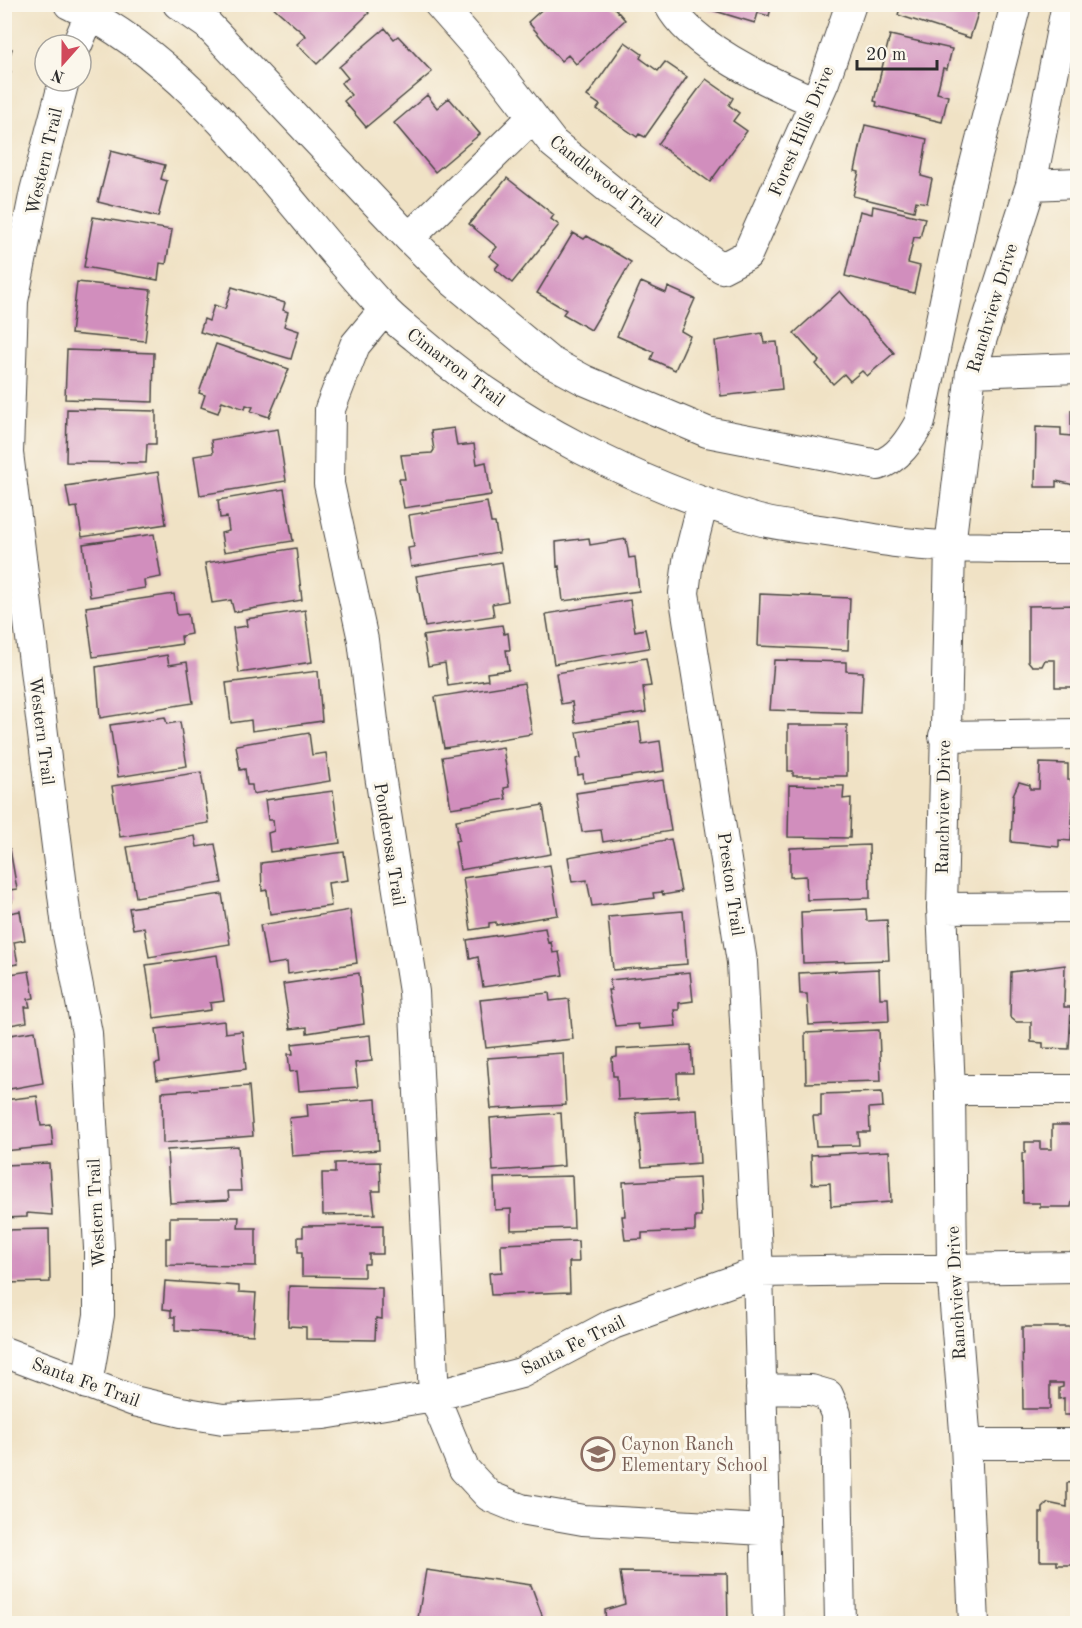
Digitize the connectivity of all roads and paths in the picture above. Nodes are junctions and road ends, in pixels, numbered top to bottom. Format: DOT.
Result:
graph roads {
  1 [pos="178,4"];
  2 [pos="439,4"];
  3 [pos="669,4"];
  4 [pos="851,4"];
  5 [pos="1016,4"];
  6 [pos="1067,4"];
  7 [pos="80,9"];
  8 [pos="78,33"];
  9 [pos="61,93"];
  10 [pos="815,102"];
  11 [pos="533,117"];
  12 [pos="1077,183"];
  13 [pos="1031,185"];
  14 [pos="409,238"];
  15 [pos="747,255"];
  16 [pos="384,310"];
  17 [pos="1077,368"];
  18 [pos="971,372"];
  19 [pos="704,502"];
  20 [pos="950,546"];
  21 [pos="1077,548"];
  22 [pos="1077,734"];
  23 [pos="944,736"];
  24 [pos="1077,907"];
  25 [pos="942,908"];
  26 [pos="950,1090"];
  27 [pos="1077,1090"];
  28 [pos="1077,1267"];
  29 [pos="952,1268"];
  30 [pos="758,1272"];
  31 [pos="4,1352"];
  32 [pos="87,1384"];
  33 [pos="761,1389"];
  34 [pos="434,1396"];
  35 [pos="966,1444"];
  36 [pos="1077,1444"];
  37 [pos="765,1530"];
  38 [pos="768,1623"];
  39 [pos="840,1623"];
  40 [pos="974,1623"];
  1 -- 14 [label="street"];
  2 -- 11 [label="street, Candlewood Trail"];
  3 -- 10 [label="street"];
  4 -- 10 [label="street, Forest Hills Drive"];
  5 -- 14 [label="street"];
  6 -- 13 [label="street, Ranchview Drive"];
  7 -- 8 [label="street"];
  7 -- 16 [label="street, Cimarron Trail"];
  9 -- 32 [label="street, Western Trail"];
  10 -- 15 [label="street, Forest Hills Drive"];
  11 -- 14 [label="street"];
  11 -- 15 [label="street, Candlewood Trail"];
  12 -- 13 [label="street"];
  13 -- 18 [label="street, Ranchview Drive"];
  16 -- 19 [label="street, Cimarron Trail"];
  16 -- 34 [label="street, Ponderosa Trail"];
  17 -- 18 [label="street"];
  18 -- 20 [label="street, Ranchview Drive"];
  19 -- 20 [label="street, Cimarron Trail"];
  19 -- 30 [label="street, Preston Trail"];
  20 -- 21 [label="street, Cimarron Trail"];
  20 -- 23 [label="street, Ranchview Drive"];
  22 -- 23 [label="street"];
  23 -- 25 [label="street, Ranchview Drive"];
  24 -- 25 [label="street"];
  25 -- 26 [label="street, Ranchview Drive"];
  26 -- 27 [label="street"];
  26 -- 29 [label="street, Ranchview Drive"];
  28 -- 29 [label="street, Santa Fe Trail"];
  29 -- 30 [label="street, Santa Fe Trail"];
  29 -- 35 [label="street, Ranchview Drive"];
  30 -- 33 [label="street, Preston Trail"];
  30 -- 34 [label="street, Santa Fe Trail"];
  31 -- 32 [label="street, Santa Fe Trail"];
  32 -- 34 [label="street, Santa Fe Trail"];
  33 -- 37 [label="street, Preston Trail"];
  33 -- 39 [label="street"];
  34 -- 37 [label="street, Ponderosa Trail"];
  35 -- 36 [label="street"];
  35 -- 40 [label="street, Ranchview Drive"];
  37 -- 38 [label="street, Preston Trail"];
}
